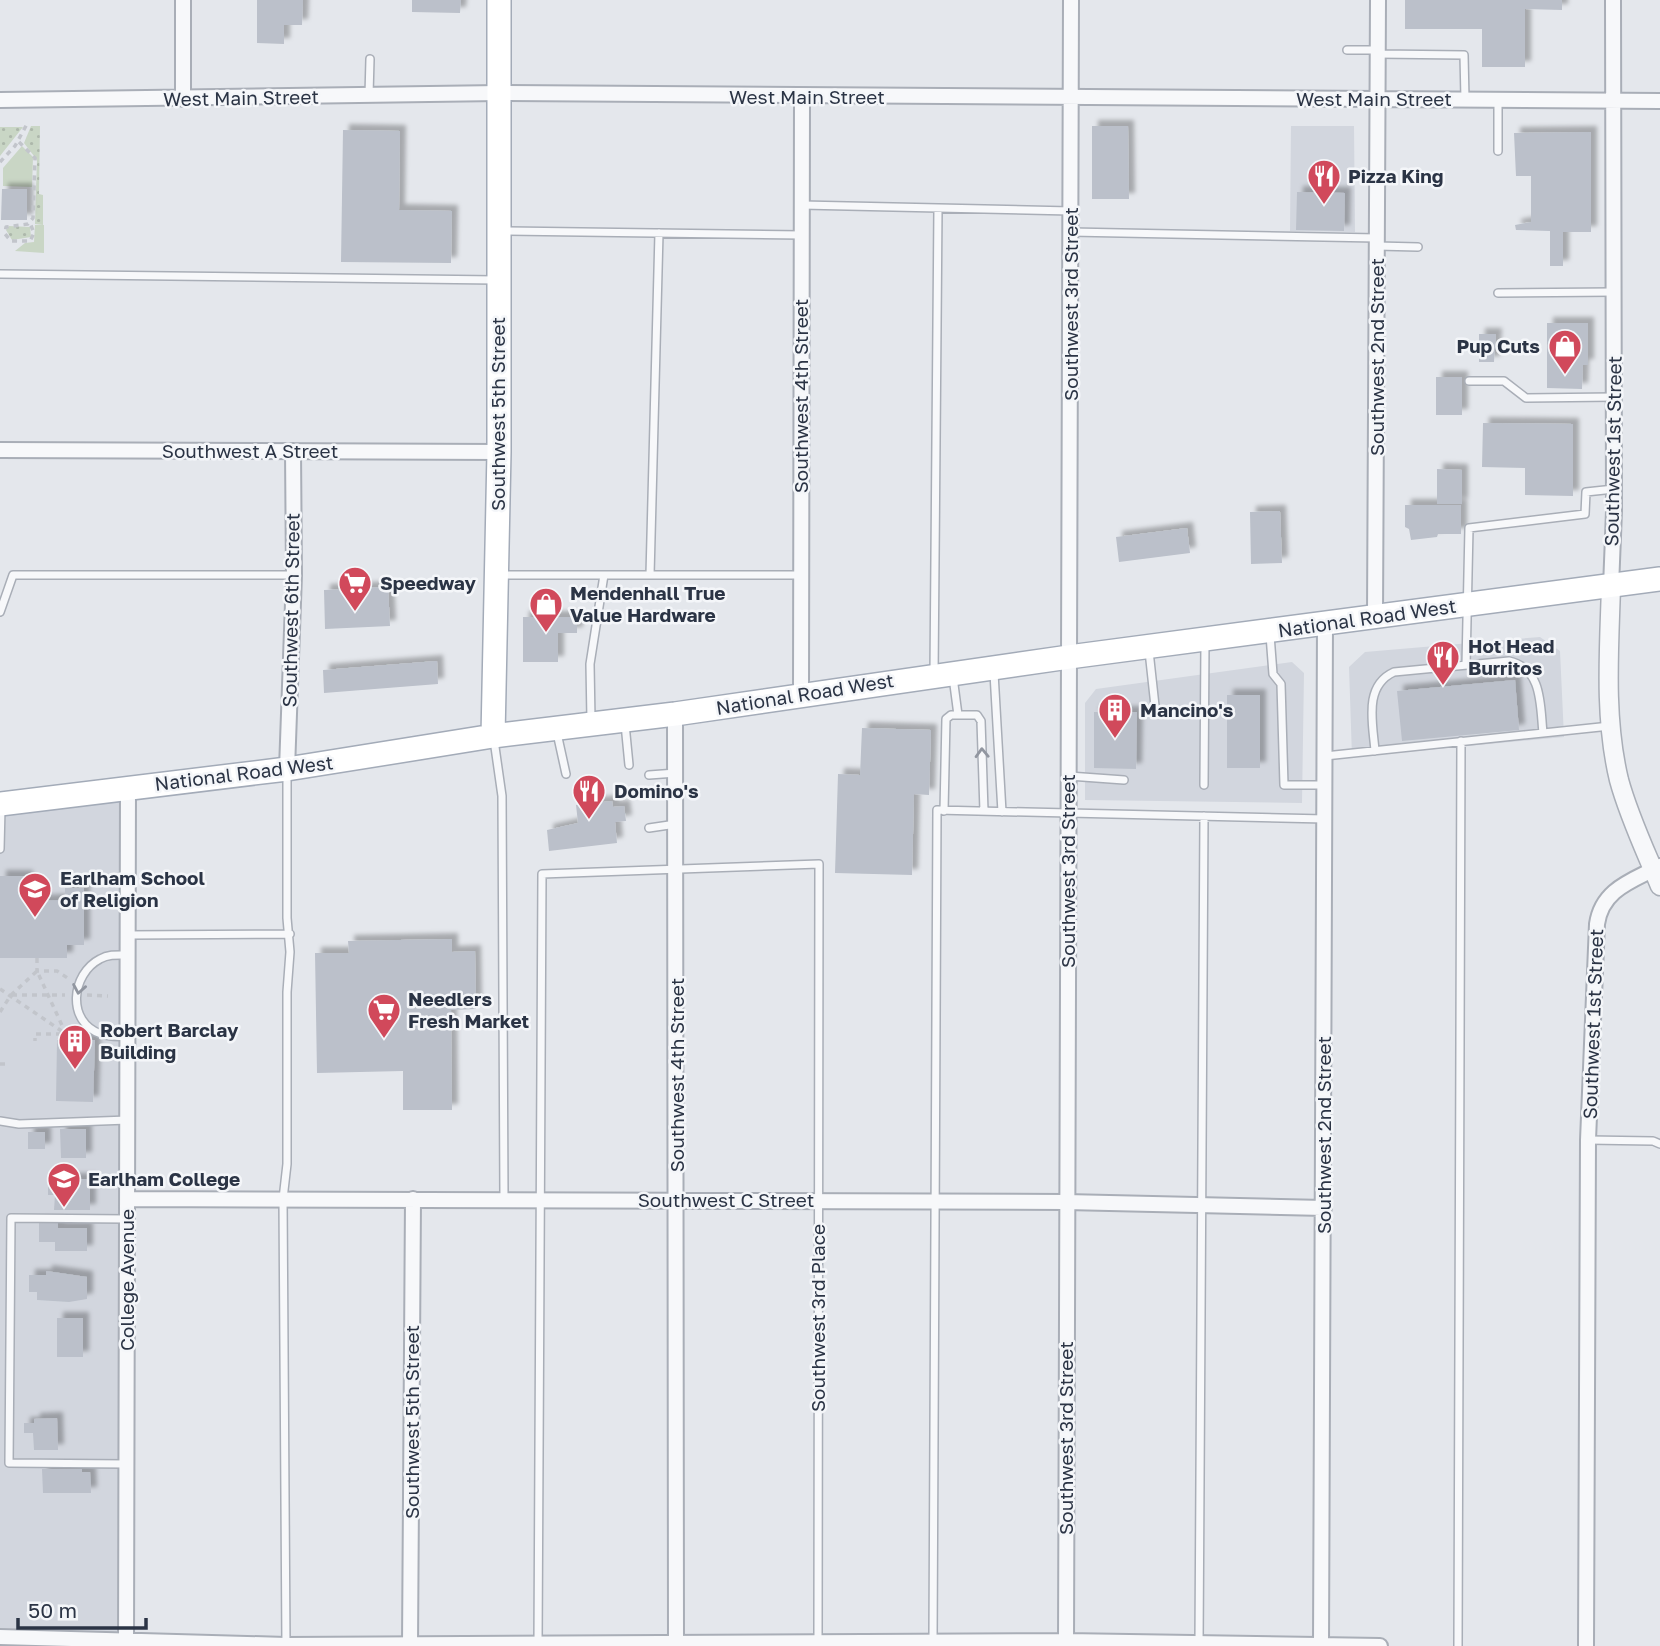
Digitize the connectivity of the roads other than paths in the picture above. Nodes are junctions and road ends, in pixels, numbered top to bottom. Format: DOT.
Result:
graph roads {
  1 [pos="183,0"];
  2 [pos="499,0"];
  3 [pos="1071,0"];
  4 [pos="1378,0"];
  5 [pos="1613,0"];
  6 [pos="1347,50"];
  7 [pos="1378,52"];
  8 [pos="370,59"];
  9 [pos="499,93"];
  10 [pos="369,95"];
  11 [pos="802,97"];
  12 [pos="1072,97"];
  13 [pos="183,99"];
  14 [pos="1378,99"];
  15 [pos="1465,99"];
  16 [pos="0,100"];
  17 [pos="1498,100"];
  18 [pos="1615,101"];
  19 [pos="1660,101"];
  20 [pos="1498,151"];
  21 [pos="802,205"];
  22 [pos="938,208"];
  23 [pos="1072,211"];
  24 [pos="499,230"];
  25 [pos="1071,232"];
  26 [pos="659,233"];
  27 [pos="802,235"];
  28 [pos="1377,242"];
  29 [pos="1419,247"];
  30 [pos="0,274"];
  31 [pos="499,280"];
  32 [pos="1614,292"];
  33 [pos="1498,293"];
  34 [pos="1469,381"];
  35 [pos="1614,397"];
  36 [pos="0,450"];
  37 [pos="293,451"];
  38 [pos="499,452"];
  39 [pos="1614,489"];
  40 [pos="294,575"];
  41 [pos="496,575"];
  42 [pos="604,575"];
  43 [pos="650,575"];
  44 [pos="801,575"];
  45 [pos="1660,579"];
  46 [pos="1611,587"];
  47 [pos="1467,604"];
  48 [pos="0,612"];
  49 [pos="1376,616"];
  50 [pos="1325,624"];
  51 [pos="1270,631"];
  52 [pos="1205,639"];
  53 [pos="1149,646"];
  54 [pos="1069,657"];
  55 [pos="1466,665"];
  56 [pos="994,667"];
  57 [pos="943,674"];
  58 [pos="801,694"];
  59 [pos="1155,706"];
  60 [pos="676,714"];
  61 [pos="958,715"];
  62 [pos="624,720"];
  63 [pos="591,724"];
  64 [pos="1611,726"];
  65 [pos="556,729"];
  66 [pos="1543,733"];
  67 [pos="493,736"];
  68 [pos="1461,741"];
  69 [pos="1375,751"];
  70 [pos="1325,756"];
  71 [pos="629,765"];
  72 [pos="287,769"];
  73 [pos="676,773"];
  74 [pos="566,774"];
  75 [pos="649,775"];
  76 [pos="1069,776"];
  77 [pos="1124,780"];
  78 [pos="1204,785"];
  79 [pos="1325,785"];
  80 [pos="128,788"];
  81 [pos="1,804"];
  82 [pos="944,811"];
  83 [pos="984,811"];
  84 [pos="1002,812"];
  85 [pos="1068,813"];
  86 [pos="1203,816"];
  87 [pos="1325,819"];
  88 [pos="676,824"];
  89 [pos="649,828"];
  90 [pos="0,849"];
  91 [pos="676,869"];
  92 [pos="1658,874"];
  93 [pos="290,934"];
  94 [pos="128,935"];
  95 [pos="128,955"];
  96 [pos="129,1038"];
  97 [pos="0,1121"];
  98 [pos="129,1121"];
  99 [pos="1588,1140"];
  100 [pos="1660,1144"];
  101 [pos="128,1199"];
  102 [pos="283,1199"];
  103 [pos="413,1199"];
  104 [pos="503,1199"];
  105 [pos="540,1199"];
  106 [pos="677,1200"];
  107 [pos="818,1200"];
  108 [pos="935,1201"];
  109 [pos="1066,1202"];
  110 [pos="1201,1205"];
  111 [pos="1324,1208"];
  112 [pos="128,1219"];
  113 [pos="127,1464"];
  114 [pos="0,1637"];
  115 [pos="126,1644"];
  116 [pos="538,1644"];
  117 [pos="676,1644"];
  118 [pos="818,1644"];
  119 [pos="933,1644"];
  120 [pos="1066,1644"];
  121 [pos="1199,1644"];
  122 [pos="286,1645"];
  123 [pos="410,1645"];
  124 [pos="1321,1646"];
  125 [pos="1380,1646"];
  126 [pos="1458,1646"];
  127 [pos="1586,1646"];
  1 -- 13 [label="street"];
  2 -- 9 [label="main road, Southwest 5th Street"];
  3 -- 12 [label="street, Southwest 3rd Street"];
  4 -- 7 [label="street, Southwest 2nd Street"];
  5 -- 18 [label="street, Southwest 1st Street"];
  6 -- 7 [label="lane"];
  7 -- 14 [label="street, Southwest 2nd Street"];
  7 -- 15 [label="lane"];
  8 -- 10 [label="lane"];
  9 -- 10 [label="street, West Main Street"];
  9 -- 11 [label="street, West Main Street"];
  9 -- 24 [label="main road, Southwest 5th Street"];
  10 -- 13 [label="street, West Main Street"];
  11 -- 12 [label="street, West Main Street"];
  11 -- 21 [label="street, Southwest 4th Street"];
  12 -- 14 [label="street, West Main Street"];
  12 -- 23 [label="street, Southwest 3rd Street"];
  13 -- 16 [label="street, West Main Street"];
  14 -- 15 [label="street, West Main Street"];
  14 -- 28 [label="street, Southwest 2nd Street"];
  15 -- 17 [label="street, West Main Street"];
  17 -- 18 [label="street, West Main Street"];
  17 -- 20 [label="lane"];
  18 -- 19 [label="street, West Main Street"];
  18 -- 32 [label="street, Southwest 1st Street"];
  21 -- 22 [label="lane"];
  21 -- 27 [label="street, Southwest 4th Street"];
  22 -- 23 [label="lane"];
  22 -- 57 [label="lane"];
  23 -- 25 [label="street, Southwest 3rd Street"];
  24 -- 26 [label="lane"];
  24 -- 31 [label="main road, Southwest 5th Street"];
  25 -- 28 [label="lane"];
  25 -- 54 [label="street, Southwest 3rd Street"];
  26 -- 27 [label="lane"];
  26 -- 43 [label="lane"];
  27 -- 44 [label="street, Southwest 4th Street"];
  28 -- 29 [label="lane"];
  28 -- 49 [label="street, Southwest 2nd Street"];
  30 -- 31 [label="lane"];
  31 -- 38 [label="main road, Southwest 5th Street"];
  32 -- 33 [label="lane"];
  32 -- 35 [label="street, Southwest 1st Street"];
  34 -- 35 [label="lane"];
  35 -- 39 [label="street, Southwest 1st Street"];
  36 -- 37 [label="street, Southwest A Street"];
  37 -- 38 [label="street, Southwest A Street"];
  37 -- 40 [label="street, Southwest 6th Street"];
  38 -- 41 [label="main road, Southwest 5th Street"];
  39 -- 46 [label="street, Southwest 1st Street"];
  39 -- 47 [label="lane"];
  40 -- 48 [label="lane"];
  40 -- 72 [label="street, Southwest 6th Street"];
  41 -- 42 [label="lane"];
  41 -- 67 [label="main road, Southwest 5th Street"];
  42 -- 43 [label="lane"];
  42 -- 63 [label="lane"];
  43 -- 44 [label="lane"];
  44 -- 58 [label="street, Southwest 4th Street"];
  45 -- 46 [label="main road, National Road West"];
  46 -- 47 [label="main road, National Road West"];
  46 -- 64 [label="street, Southwest 1st Street"];
  47 -- 49 [label="main road, National Road West"];
  47 -- 55 [label="lane"];
  49 -- 50 [label="main road, National Road West"];
  50 -- 51 [label="main road, National Road West"];
  50 -- 70 [label="street, Southwest 2nd Street"];
  51 -- 52 [label="main road, National Road West"];
  51 -- 79 [label="lane"];
  52 -- 53 [label="main road, National Road West"];
  52 -- 78 [label="lane"];
  53 -- 54 [label="main road, National Road West"];
  53 -- 59 [label="lane"];
  54 -- 56 [label="main road, National Road West"];
  54 -- 76 [label="street, Southwest 3rd Street"];
  55 -- 66 [label="lane"];
  55 -- 69 [label="lane"];
  56 -- 57 [label="main road, National Road West"];
  56 -- 84 [label="lane"];
  57 -- 58 [label="main road, National Road West"];
  57 -- 61 [label="lane"];
  58 -- 60 [label="main road, National Road West"];
  60 -- 62 [label="main road, National Road West"];
  60 -- 73 [label="street, Southwest 4th Street"];
  61 -- 82 [label="lane"];
  83 -- 61 [label="lane, one-way"];
  62 -- 63 [label="main road, National Road West"];
  62 -- 71 [label="lane"];
  63 -- 65 [label="main road, National Road West"];
  64 -- 66 [label="lane"];
  64 -- 92 [label="street, Southwest 1st Street"];
  65 -- 67 [label="main road, National Road West"];
  65 -- 74 [label="lane"];
  66 -- 68 [label="lane"];
  67 -- 72 [label="main road, National Road West"];
  67 -- 104 [label="lane"];
  68 -- 69 [label="lane"];
  68 -- 126 [label="lane"];
  69 -- 70 [label="lane"];
  70 -- 79 [label="street, Southwest 2nd Street"];
  72 -- 80 [label="main road, National Road West"];
  72 -- 93 [label="lane"];
  73 -- 75 [label="lane"];
  73 -- 88 [label="street, Southwest 4th Street"];
  76 -- 77 [label="lane"];
  76 -- 85 [label="street, Southwest 3rd Street"];
  79 -- 87 [label="street, Southwest 2nd Street"];
  80 -- 81 [label="main road, National Road West"];
  80 -- 94 [label="street, College Avenue"];
  81 -- 90 [label="lane"];
  82 -- 83 [label="lane"];
  82 -- 108 [label="lane"];
  83 -- 84 [label="lane"];
  84 -- 85 [label="lane"];
  85 -- 86 [label="lane"];
  85 -- 109 [label="street, Southwest 3rd Street"];
  86 -- 87 [label="lane"];
  86 -- 110 [label="lane"];
  87 -- 111 [label="street, Southwest 2nd Street"];
  88 -- 89 [label="lane"];
  88 -- 91 [label="street, Southwest 4th Street"];
  91 -- 105 [label="lane"];
  91 -- 106 [label="street, Southwest 4th Street"];
  91 -- 107 [label="lane, Southwest 3rd Place"];
  92 -- 99 [label="street, Southwest 1st Street"];
  93 -- 94 [label="lane"];
  93 -- 102 [label="lane"];
  94 -- 95 [label="street, College Avenue"];
  95 -- 96 [label="street, College Avenue"];
  95 -- 96 [label="lane, one-way"];
  96 -- 98 [label="street, College Avenue"];
  97 -- 98 [label="lane"];
  98 -- 101 [label="street, College Avenue"];
  99 -- 100 [label="lane"];
  99 -- 127 [label="street, Southwest 1st Street"];
  101 -- 102 [label="street, Southwest C Street"];
  101 -- 112 [label="street, College Avenue"];
  102 -- 103 [label="street, Southwest C Street"];
  102 -- 122 [label="lane"];
  103 -- 104 [label="street, Southwest C Street"];
  103 -- 123 [label="street, Southwest 5th Street"];
  104 -- 105 [label="street, Southwest C Street"];
  105 -- 106 [label="street, Southwest C Street"];
  105 -- 116 [label="lane"];
  106 -- 107 [label="street, Southwest C Street"];
  106 -- 117 [label="street, Southwest 4th Street"];
  107 -- 108 [label="street, Southwest C Street"];
  107 -- 118 [label="lane, Southwest 3rd Place"];
  108 -- 109 [label="street, Southwest C Street"];
  108 -- 119 [label="lane"];
  109 -- 110 [label="street, Southwest C Street"];
  109 -- 120 [label="street, Southwest 3rd Street"];
  110 -- 111 [label="street, Southwest C Street"];
  110 -- 121 [label="lane"];
  111 -- 124 [label="street, Southwest 2nd Street"];
  112 -- 113 [label="street, College Avenue"];
  112 -- 113 [label="lane"];
  113 -- 115 [label="street, College Avenue"];
  114 -- 115 [label="street"];
  115 -- 122 [label="street"];
  116 -- 117 [label="street"];
  116 -- 123 [label="street"];
  117 -- 118 [label="street"];
  118 -- 119 [label="street"];
  119 -- 120 [label="street"];
  120 -- 121 [label="street"];
  121 -- 124 [label="street"];
  122 -- 123 [label="street"];
  124 -- 125 [label="street"];
}
